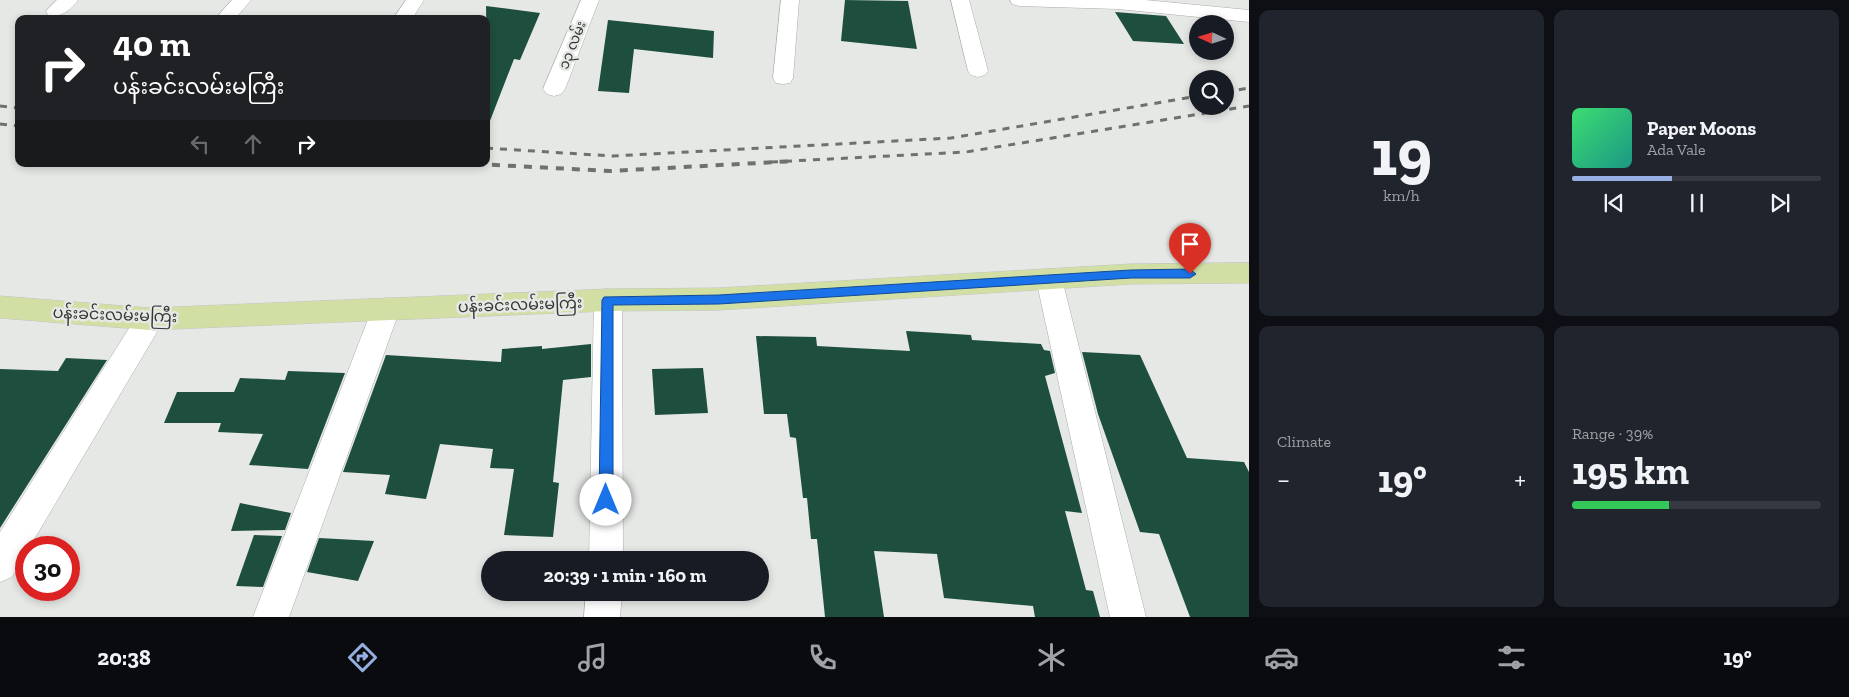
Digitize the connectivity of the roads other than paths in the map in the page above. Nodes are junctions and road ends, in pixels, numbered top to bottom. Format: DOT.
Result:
graph roads {
  1 [pos="242,0"];
  2 [pos="415,0"];
  3 [pos="590,0"];
  4 [pos="790,0"];
  5 [pos="960,0"];
  6 [pos="1019,0"];
  7 [pos="1117,2"];
  8 [pos="228,15"];
  9 [pos="405,15"];
  10 [pos="1249,16"];
  11 [pos="978,71"];
  12 [pos="782,78"];
  13 [pos="554,89"];
  14 [pos="1249,273"];
  15 [pos="1049,279"];
  16 [pos="608,300"];
  17 [pos="0,307"];
  18 [pos="386,308"];
  19 [pos="150,318"];
  20 [pos="606,551"];
  21 [pos="0,566"];
  22 [pos="603,601"];
  23 [pos="271,617"];
  24 [pos="602,617"];
  25 [pos="1128,617"];
  1 -- 8 [label="street"];
  2 -- 9 [label="street"];
  3 -- 13 [label="street, ၁၃ လမ်း"];
  4 -- 12 [label="street"];
  5 -- 11 [label="street"];
  6 -- 7 [label="street"];
  7 -- 10 [label="street"];
  14 -- 15 [label="main road, ပန်းခင်းလမ်းမကြီး"];
  15 -- 16 [label="main road, ပန်းခင်းလမ်းမကြီး"];
  15 -- 25 [label="street"];
  16 -- 18 [label="main road, ပန်းခင်းလမ်းမကြီး"];
  16 -- 20 [label="street"];
  17 -- 19 [label="main road, ပန်းခင်းလမ်းမကြီး"];
  18 -- 19 [label="main road, ပန်းခင်းလမ်းမကြီး"];
  18 -- 23 [label="street"];
  19 -- 21 [label="street"];
  22 -- 24 [label="street"];
}
